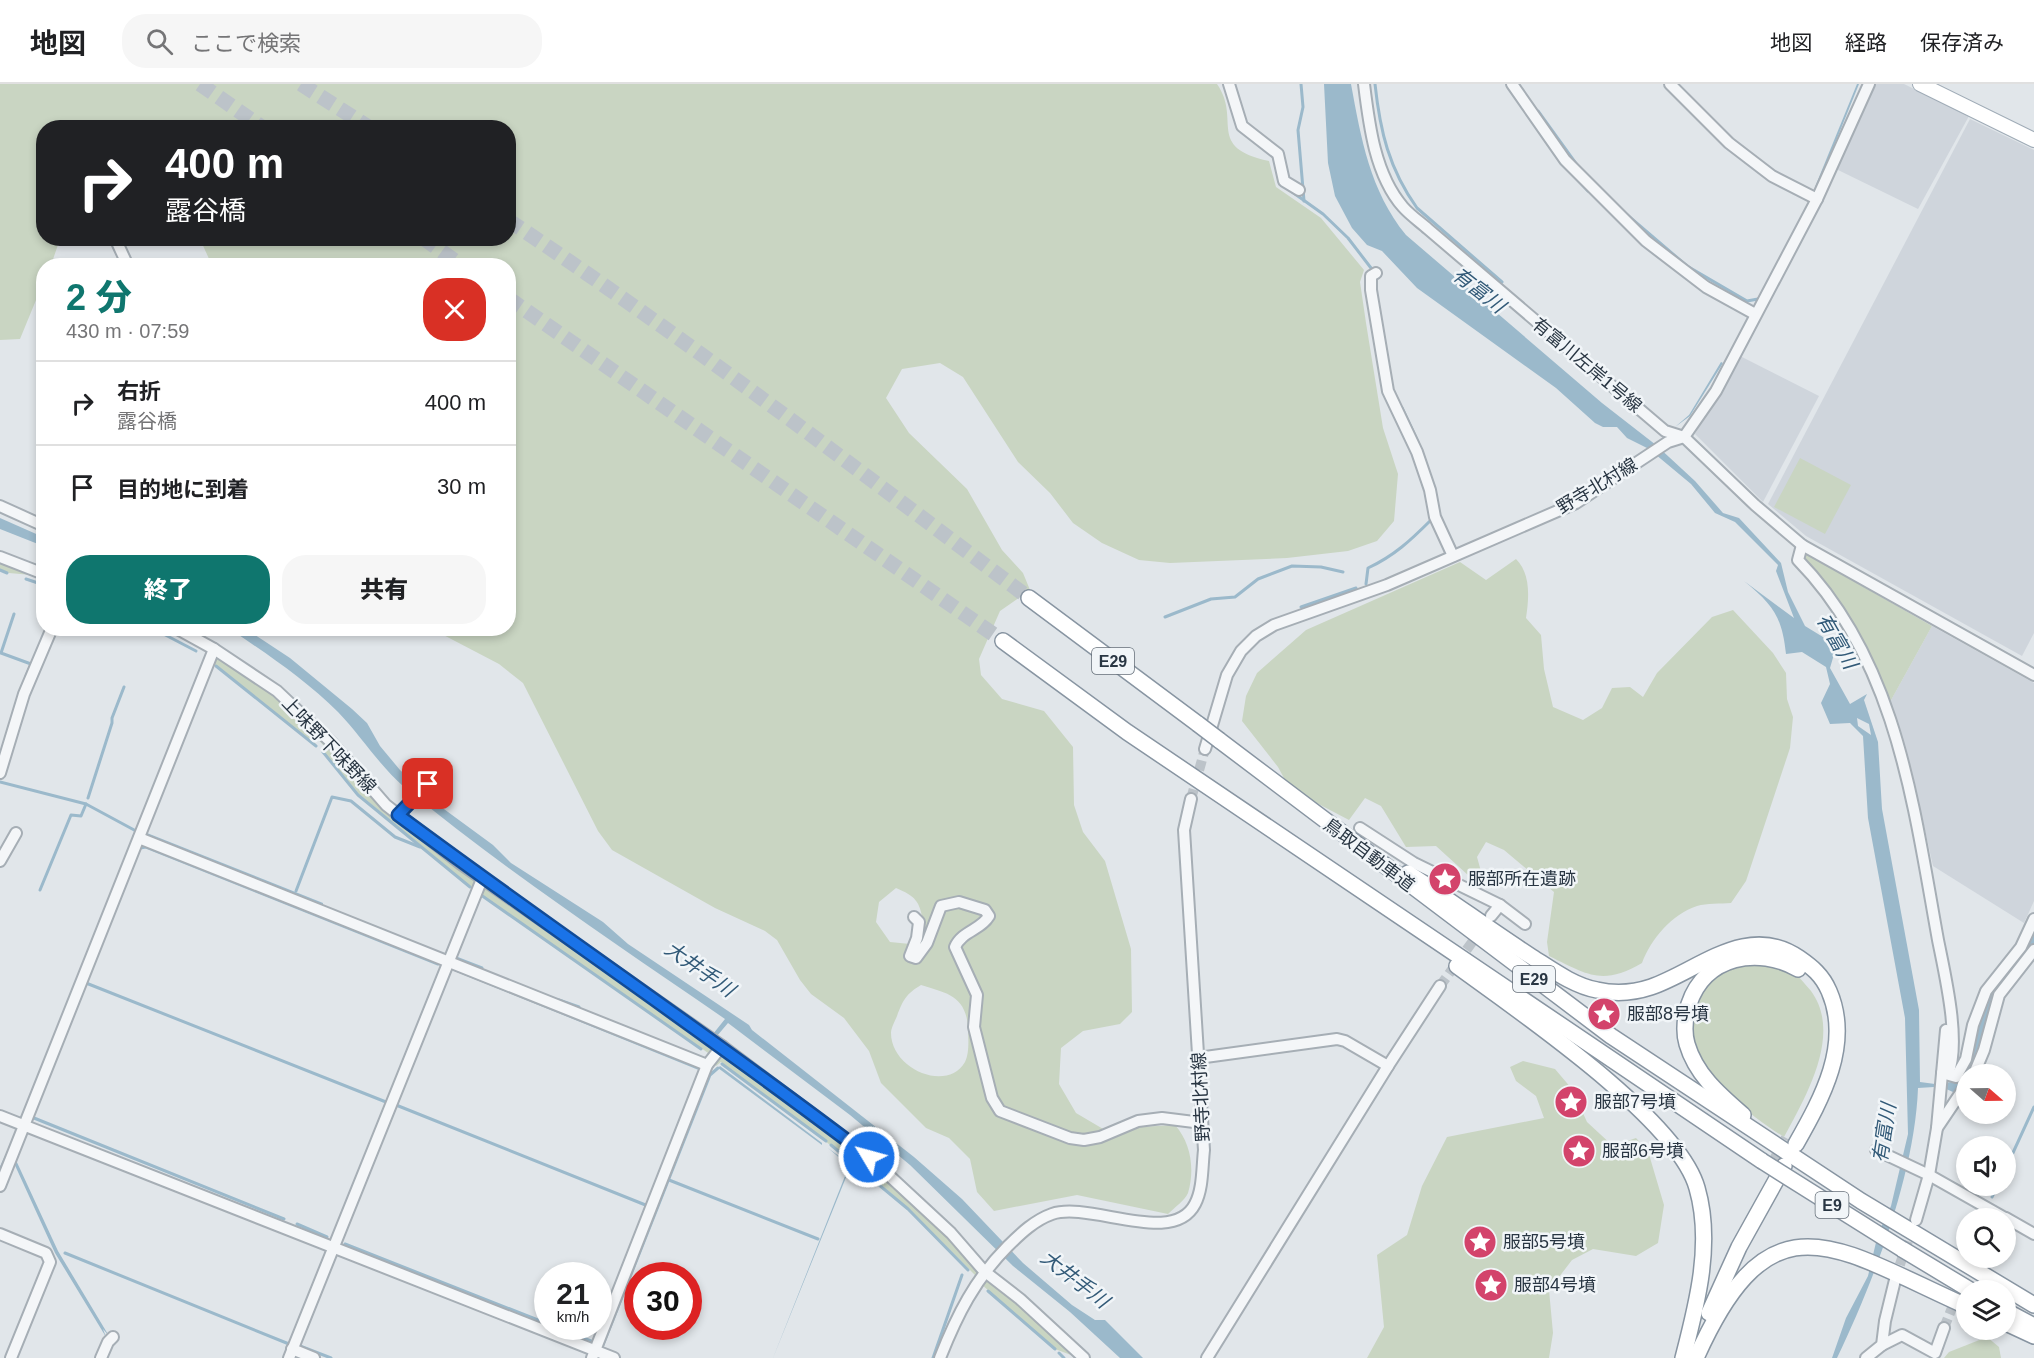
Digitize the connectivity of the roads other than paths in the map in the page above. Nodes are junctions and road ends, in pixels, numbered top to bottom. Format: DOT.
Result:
graph roads {
  1 [pos="1229,84"];
  2 [pos="1364,84"];
  3 [pos="1512,84"];
  4 [pos="1670,84"];
  5 [pos="1869,84"];
  6 [pos="1920,84"];
  7 [pos="2034,141"];
  8 [pos="1299,190"];
  9 [pos="1817,199"];
  10 [pos="1376,273"];
  11 [pos="1755,314"];
  12 [pos="1684,437"];
  13 [pos="0,506"];
  14 [pos="36,522"];
  15 [pos="1802,544"];
  16 [pos="1453,556"];
  17 [pos="0,557"];
  18 [pos="36,571"];
  19 [pos="1029,598"];
  20 [pos="49,636"];
  21 [pos="191,636"];
  22 [pos="1003,641"];
  23 [pos="214,649"];
  24 [pos="2034,675"];
  25 [pos="1205,748"];
  26 [pos="0,773"];
  27 [pos="428,784"];
  28 [pos="1191,799"];
  29 [pos="1302,805"];
  30 [pos="401,812"];
  31 [pos="1360,828"];
  32 [pos="16,833"];
  33 [pos="140,838"];
  34 [pos="0,861"];
  35 [pos="482,879"];
  36 [pos="1500,905"];
  37 [pos="1491,916"];
  38 [pos="914,917"];
  39 [pos="2034,919"];
  40 [pos="1525,924"];
  41 [pos="1419,928"];
  42 [pos="2034,950"];
  43 [pos="447,961"];
  44 [pos="1440,986"];
  45 [pos="722,1046"];
  46 [pos="1198,1058"];
  47 [pos="1978,1064"];
  48 [pos="707,1065"];
  49 [pos="1388,1066"];
  50 [pos="1945,1074"];
  51 [pos="1956,1099"];
  52 [pos="0,1116"];
  53 [pos="1202,1123"];
  54 [pos="24,1124"];
  55 [pos="1936,1128"];
  56 [pos="1786,1142"];
  57 [pos="1876,1150"];
  58 [pos="1774,1163"];
  59 [pos="1813,1169"];
  60 [pos="1929,1175"];
  61 [pos="0,1186"];
  62 [pos="1979,1208"];
  63 [pos="1912,1224"];
  64 [pos="2016,1224"];
  65 [pos="0,1234"];
  66 [pos="2034,1234"];
  67 [pos="334,1246"];
  68 [pos="987,1267"];
  69 [pos="1894,1276"];
  70 [pos="1956,1282"];
  71 [pos="1956,1302"];
  72 [pos="2034,1305"];
  73 [pos="2016,1316"];
  74 [pos="2034,1326"];
  75 [pos="1944,1328"];
  76 [pos="2016,1328"];
  77 [pos="1690,1331"];
  78 [pos="2034,1336"];
  79 [pos="113,1337"];
  80 [pos="1882,1345"];
  81 [pos="291,1354"];
  82 [pos="594,1354"];
  83 [pos="11,1358"];
  84 [pos="101,1358"];
  85 [pos="314,1358"];
  86 [pos="614,1358"];
  87 [pos="940,1358"];
  88 [pos="1084,1358"];
  89 [pos="1207,1358"];
  90 [pos="1683,1358"];
  91 [pos="1694,1358"];
  92 [pos="1866,1358"];
  1 -- 8 [label="street"];
  2 -- 12 [label="street, 有富川左岸1号線"];
  3 -- 11 [label="street"];
  4 -- 9 [label="street"];
  5 -- 9 [label="street"];
  6 -- 7 [label="main road"];
  9 -- 11 [label="street"];
  10 -- 16 [label="street"];
  11 -- 12 [label="street"];
  12 -- 15 [label="street, 有富川左岸1号線"];
  12 -- 16 [label="street, 野寺北村線"];
  13 -- 14 [label="street"];
  15 -- 24 [label="street, 有富川左岸1号線"];
  15 -- 50 [label="street"];
  16 -- 25 [label="street, 野寺北村線"];
  17 -- 18 [label="street"];
  19 -- 29 [label="highway, 鳥取自動車道 / E29, bridge"];
  20 -- 26 [label="street"];
  21 -- 23 [label="street, 上味野下味野線"];
  22 -- 41 [label="highway, 鳥取自動車道 / E29"];
  23 -- 30 [label="street, 上味野下味野線"];
  23 -- 33 [label="street"];
  27 -- 30 [label="street"];
  28 -- 46 [label="street, 野寺北村線"];
  29 -- 56 [label="highway, 鳥取自動車道 / E29"];
  29 -- 56 [label="highway"];
  30 -- 35 [label="street, 上味野下味野線"];
  31 -- 36 [label="street"];
  32 -- 34 [label="street"];
  33 -- 43 [label="street"];
  33 -- 54 [label="street"];
  35 -- 43 [label="street"];
  35 -- 45 [label="street, 上味野下味野線"];
  36 -- 37 [label="street"];
  36 -- 40 [label="street"];
  38 -- 53 [label="street"];
  39 -- 50 [label="street"];
  41 -- 58 [label="highway, 鳥取自動車道 / E29"];
  41 -- 77 [label="highway"];
  42 -- 47 [label="street"];
  43 -- 48 [label="street"];
  43 -- 67 [label="street"];
  44 -- 49 [label="street"];
  45 -- 48 [label="street"];
  45 -- 68 [label="street, 上味野下味野線"];
  46 -- 49 [label="street"];
  46 -- 53 [label="street, 野寺北村線"];
  48 -- 82 [label="street"];
  49 -- 89 [label="street"];
  50 -- 55 [label="street"];
  51 -- 55 [label="street"];
  52 -- 54 [label="street"];
  53 -- 68 [label="street, 野寺北村線"];
  54 -- 61 [label="street"];
  54 -- 67 [label="street"];
  55 -- 60 [label="street"];
  56 -- 59 [label="highway, E9"];
  56 -- 59 [label="highway"];
  57 -- 60 [label="street"];
  58 -- 70 [label="highway, E9, bridge"];
  58 -- 77 [label="highway"];
  58 -- 91 [label="highway"];
  59 -- 63 [label="highway, E9"];
  60 -- 62 [label="street"];
  60 -- 63 [label="street"];
  63 -- 72 [label="highway, E9"];
  64 -- 66 [label="street"];
  65 -- 83 [label="street"];
  67 -- 81 [label="street"];
  67 -- 82 [label="street"];
  68 -- 87 [label="street"];
  68 -- 88 [label="street, 上味野下味野線"];
  69 -- 71 [label="highway"];
  69 -- 80 [label="street"];
  69 -- 91 [label="highway"];
  73 -- 74 [label="highway"];
  75 -- 80 [label="street"];
  76 -- 78 [label="highway"];
  77 -- 90 [label="highway"];
  79 -- 84 [label="street"];
  80 -- 92 [label="street"];
  81 -- 85 [label="street"];
  82 -- 86 [label="street"];
}
